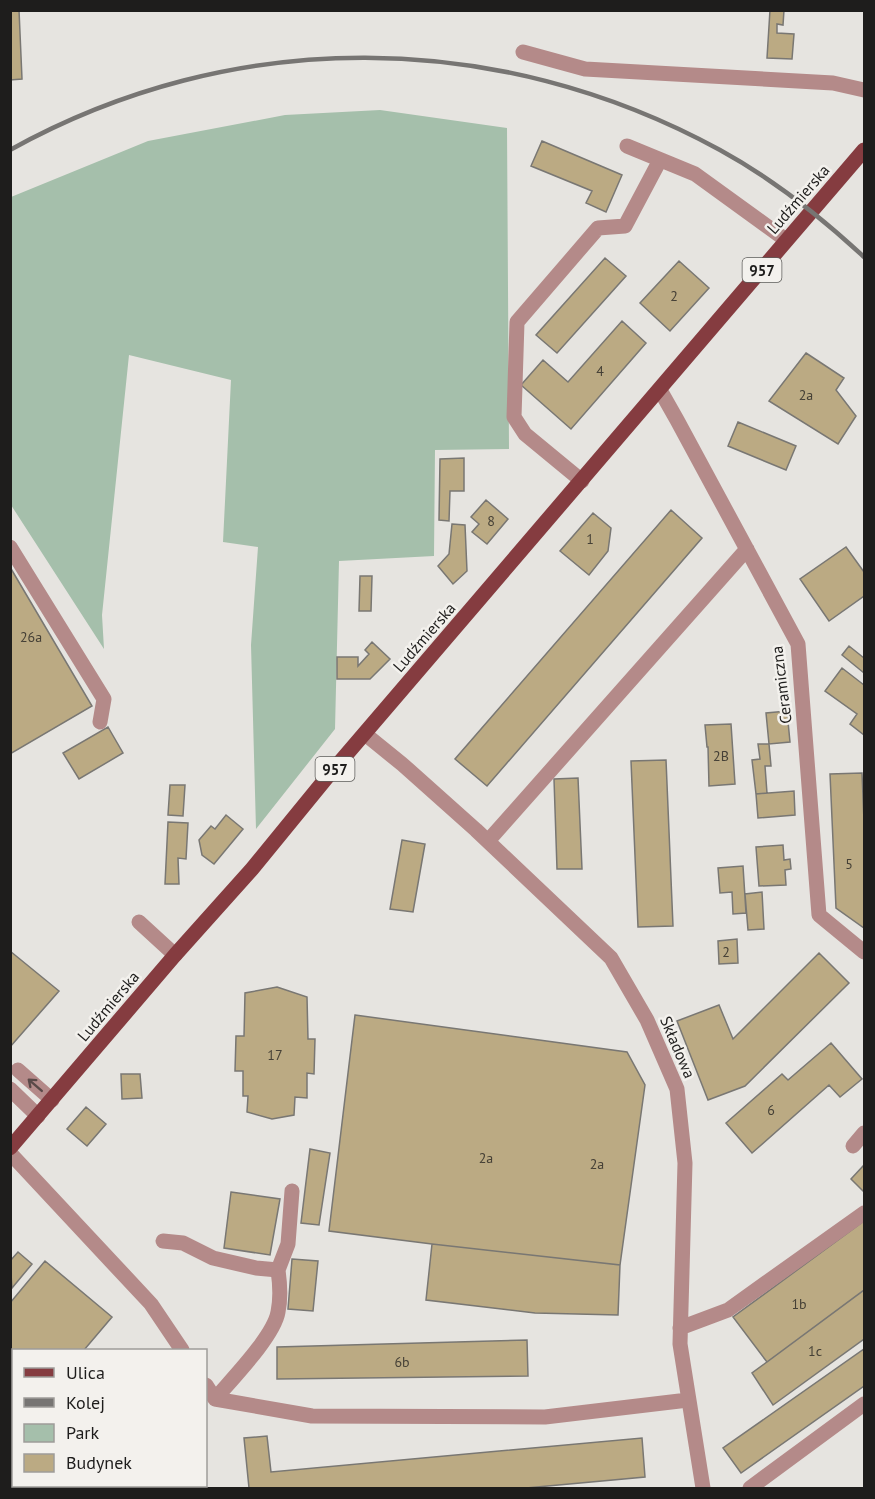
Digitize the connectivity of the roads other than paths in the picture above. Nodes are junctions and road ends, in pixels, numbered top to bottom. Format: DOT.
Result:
graph roads {
  1 [pos="523,52"];
  2 [pos="864,90"];
  3 [pos="627,146"];
  4 [pos="864,150"];
  5 [pos="660,159"];
  6 [pos="786,240"];
  7 [pos="660,390"];
  8 [pos="582,481"];
  9 [pos="10,547"];
  10 [pos="747,549"];
  11 [pos="100,722"];
  12 [pos="366,734"];
  13 [pos="488,841"];
  14 [pos="139,922"];
  15 [pos="864,952"];
  16 [pos="175,954"];
  17 [pos="18,1070"];
  18 [pos="10,1089"];
  19 [pos="52,1100"];
  20 [pos="38,1116"];
  21 [pos="864,1133"];
  22 [pos="853,1146"];
  23 [pos="10,1148"];
  24 [pos="10,1153"];
  25 [pos="292,1191"];
  26 [pos="864,1213"];
  27 [pos="163,1241"];
  28 [pos="278,1270"];
  29 [pos="681,1328"];
  30 [pos="181,1349"];
  31 [pos="207,1387"];
  32 [pos="215,1399"];
  33 [pos="688,1400"];
  34 [pos="864,1404"];
  35 [pos="703,1488"];
  36 [pos="750,1488"];
  1 -- 2 [label="street"];
  3 -- 5 [label="street"];
  4 -- 6 [label="main road, Ludźmierska / 957"];
  5 -- 6 [label="street"];
  5 -- 8 [label="street"];
  6 -- 7 [label="main road, Ludźmierska / 957"];
  7 -- 8 [label="main road, Ludźmierska / 957"];
  7 -- 10 [label="street, Ceramiczna"];
  8 -- 12 [label="main road, Ludźmierska / 957"];
  9 -- 11 [label="street"];
  10 -- 13 [label="street"];
  10 -- 15 [label="street, Ceramiczna"];
  12 -- 13 [label="street, Składowa"];
  12 -- 16 [label="main road, Ludźmierska / 957"];
  13 -- 29 [label="street, Składowa"];
  14 -- 16 [label="street"];
  16 -- 19 [label="main road, Ludźmierska / 957"];
  19 -- 17 [label="street, one-way"];
  18 -- 20 [label="street"];
  19 -- 20 [label="main road, Ludźmierska / 957"];
  20 -- 23 [label="main road, Ludźmierska / 957"];
  21 -- 22 [label="street"];
  24 -- 30 [label="street"];
  25 -- 28 [label="street"];
  26 -- 29 [label="street"];
  27 -- 28 [label="street"];
  28 -- 32 [label="street"];
  29 -- 33 [label="street, Składowa"];
  31 -- 32 [label="street"];
  32 -- 33 [label="street"];
  33 -- 35 [label="street, Składowa"];
  34 -- 36 [label="street"];
}
